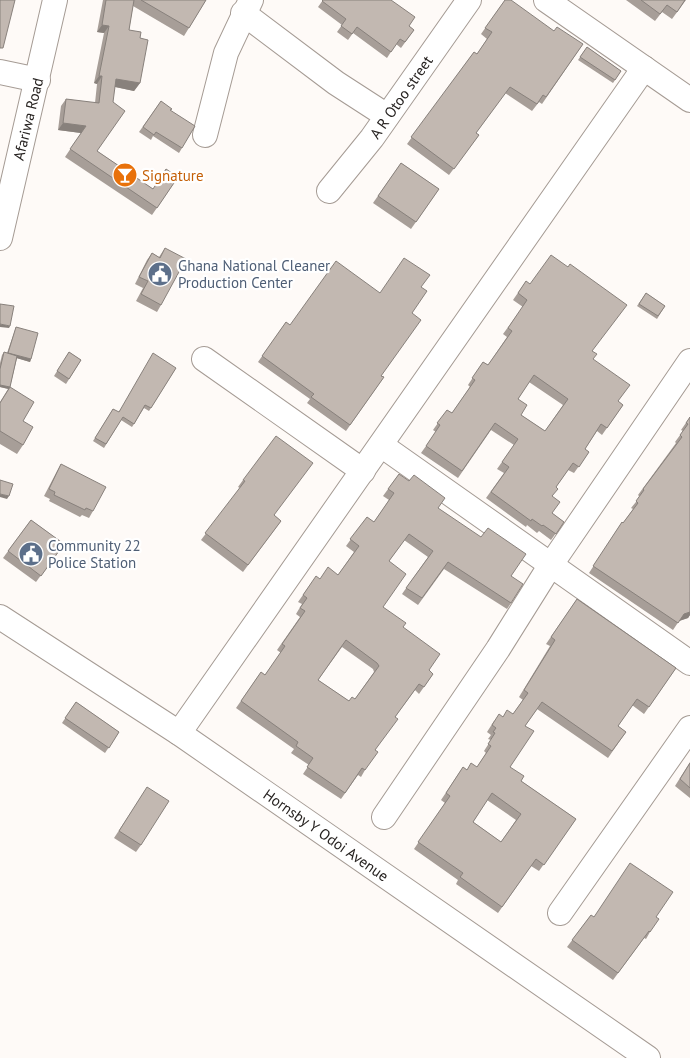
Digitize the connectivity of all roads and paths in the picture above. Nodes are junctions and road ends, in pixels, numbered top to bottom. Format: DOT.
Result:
graph roads {
  1 [pos="54,0"];
  2 [pos="469,0"];
  3 [pos="546,0"];
  4 [pos="247,6"];
  5 [pos="644,68"];
  6 [pos="0,72"];
  7 [pos="38,80"];
  8 [pos="688,94"];
  9 [pos="387,116"];
  10 [pos="205,135"];
  11 [pos="329,191"];
  12 [pos="0,238"];
  13 [pos="204,359"];
  14 [pos="690,362"];
  15 [pos="381,445"];
  16 [pos="363,471"];
  17 [pos="550,566"];
  18 [pos="0,617"];
  19 [pos="687,654"];
  20 [pos="690,728"];
  21 [pos="179,733"];
  22 [pos="384,816"];
  23 [pos="560,913"];
  24 [pos="648,1058"];
  1 -- 7 [label="street, Afariwa Road"];
  2 -- 9 [label="street, A R Otoo street"];
  3 -- 5 [label="street"];
  4 -- 9 [label="street"];
  4 -- 10 [label="street"];
  5 -- 8 [label="street"];
  5 -- 15 [label="street"];
  6 -- 7 [label="street"];
  7 -- 12 [label="street, Afariwa Road"];
  9 -- 11 [label="street, A R Otoo street"];
  13 -- 16 [label="street"];
  14 -- 17 [label="street"];
  15 -- 16 [label="street"];
  15 -- 17 [label="street"];
  16 -- 21 [label="street"];
  17 -- 19 [label="street"];
  17 -- 22 [label="street"];
  18 -- 21 [label="street, Hornsby Y Odoi Avenue"];
  20 -- 23 [label="street"];
  21 -- 24 [label="street, Hornsby Y Odoi Avenue"];
}
